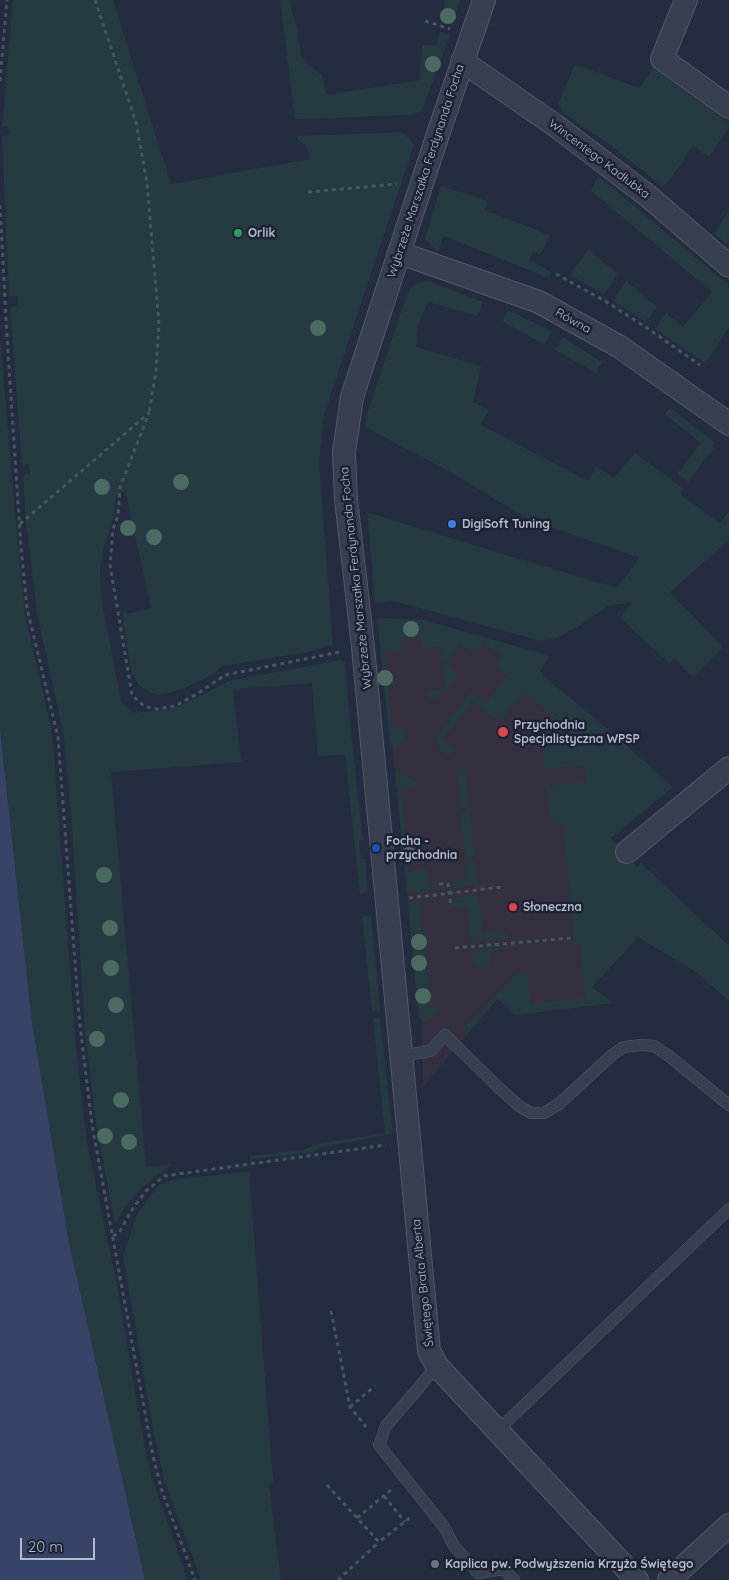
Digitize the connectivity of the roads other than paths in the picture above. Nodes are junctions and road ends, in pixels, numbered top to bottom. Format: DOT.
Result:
graph roads {
  1 [pos="484,0"];
  2 [pos="686,0"];
  3 [pos="462,61"];
  4 [pos="729,107"];
  5 [pos="400,253"];
  6 [pos="729,266"];
  7 [pos="729,424"];
  8 [pos="729,768"];
  9 [pos="627,852"];
  10 [pos="402,1056"];
  11 [pos="728,1101"];
  12 [pos="729,1209"];
  13 [pos="437,1366"];
  14 [pos="496,1430"];
  15 [pos="729,1524"];
  16 [pos="514,1580"];
  17 [pos="637,1580"];
  18 [pos="669,1580"];
  1 -- 3 [label="street, Wybrzeże Marszałka Ferdynanda Focha"];
  2 -- 4 [label="street"];
  3 -- 5 [label="street, Wybrzeże Marszałka Ferdynanda Focha"];
  3 -- 6 [label="street, Wincentego Kadłubka"];
  5 -- 7 [label="street, Równa"];
  5 -- 10 [label="street, Wybrzeże Marszałka Ferdynanda Focha"];
  8 -- 9 [label="street"];
  10 -- 11 [label="lane"];
  10 -- 13 [label="street, Świętego Brata Alberta"];
  12 -- 14 [label="lane"];
  13 -- 14 [label="street, Świętego Brata Alberta"];
  13 -- 16 [label="lane"];
  14 -- 17 [label="street, Świętego Brata Alberta"];
  15 -- 18 [label="street"];
}
